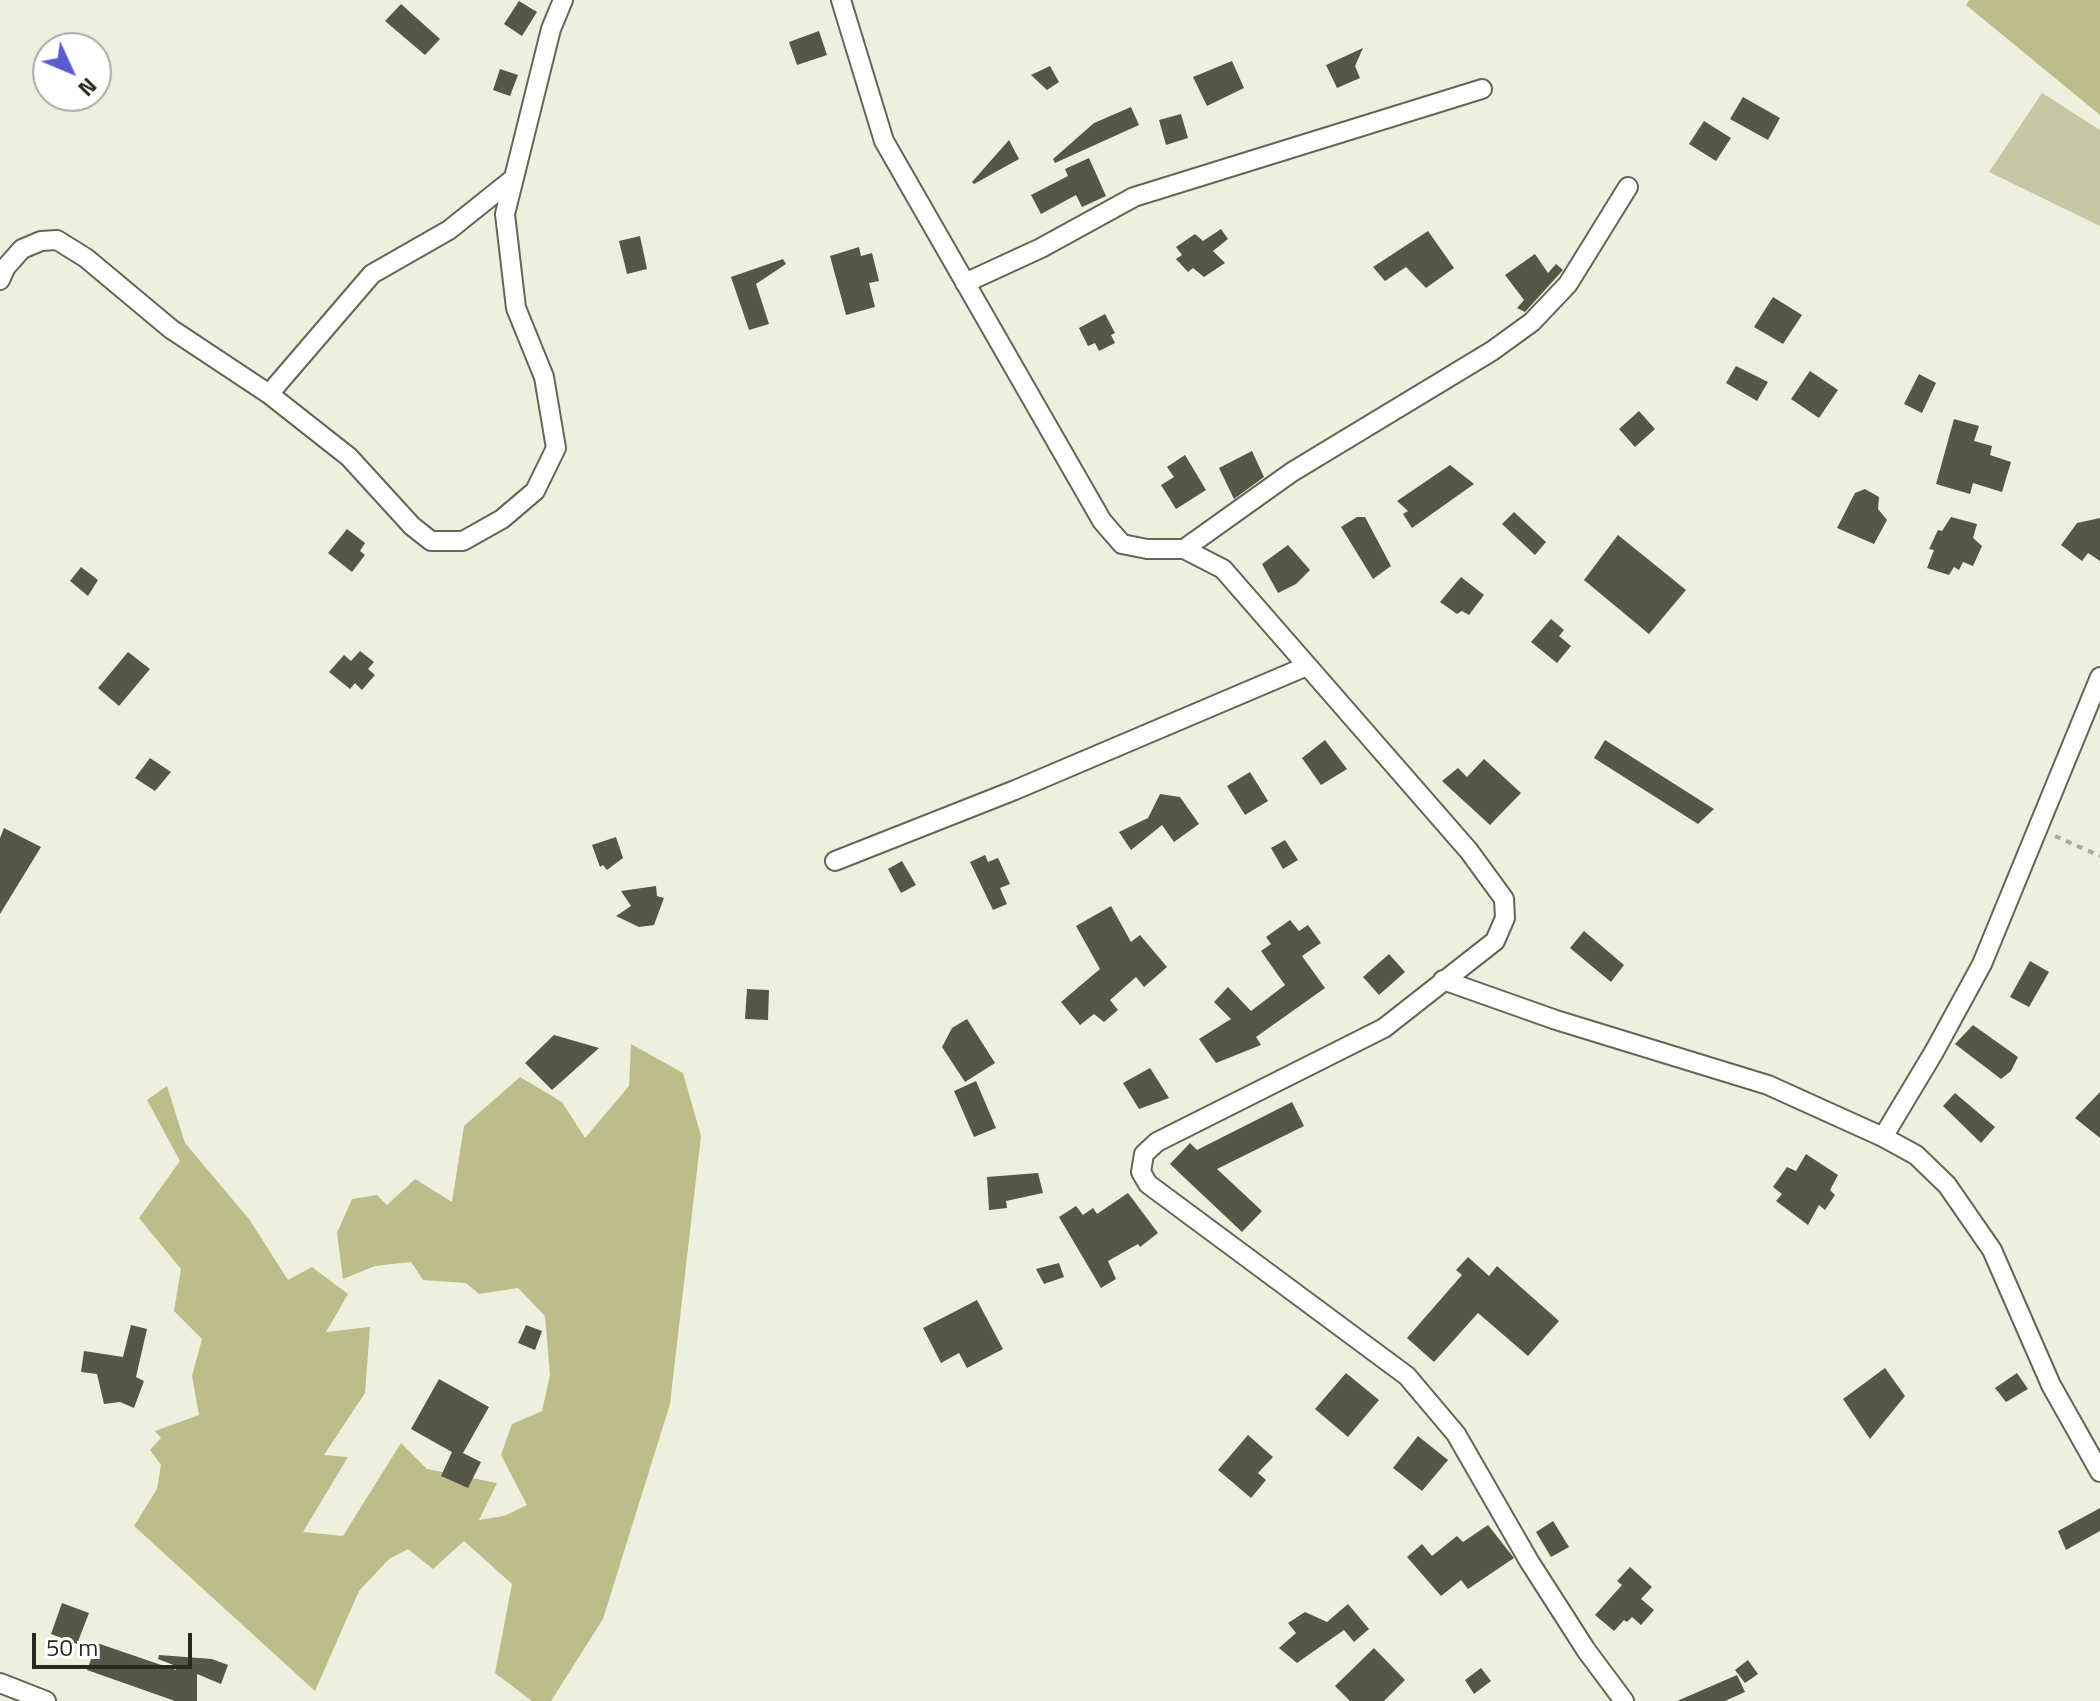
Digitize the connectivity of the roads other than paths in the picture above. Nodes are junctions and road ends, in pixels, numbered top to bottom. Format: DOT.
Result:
graph roads {
  1 [pos="563,0"];
  2 [pos="841,0"];
  3 [pos="1482,89"];
  4 [pos="514,178"];
  5 [pos="1628,187"];
  6 [pos="0,280"];
  7 [pos="965,283"];
  8 [pos="269,394"];
  9 [pos="1184,549"];
  10 [pos="1307,666"];
  11 [pos="2100,677"];
  12 [pos="835,861"];
  13 [pos="1443,980"];
  14 [pos="1883,1137"];
  15 [pos="2100,1472"];
  16 [pos="0,1683"];
  17 [pos="46,1701"];
  18 [pos="1624,1701"];
  1 -- 4 [label="street"];
  2 -- 7 [label="street"];
  3 -- 7 [label="street"];
  4 -- 8 [label="street"];
  4 -- 8 [label="street"];
  5 -- 9 [label="street"];
  6 -- 8 [label="street"];
  7 -- 9 [label="street"];
  9 -- 10 [label="street"];
  10 -- 12 [label="street"];
  10 -- 13 [label="street"];
  11 -- 14 [label="street"];
  13 -- 14 [label="street"];
  13 -- 18 [label="street"];
  14 -- 15 [label="street"];
  16 -- 17 [label="street"];
}
